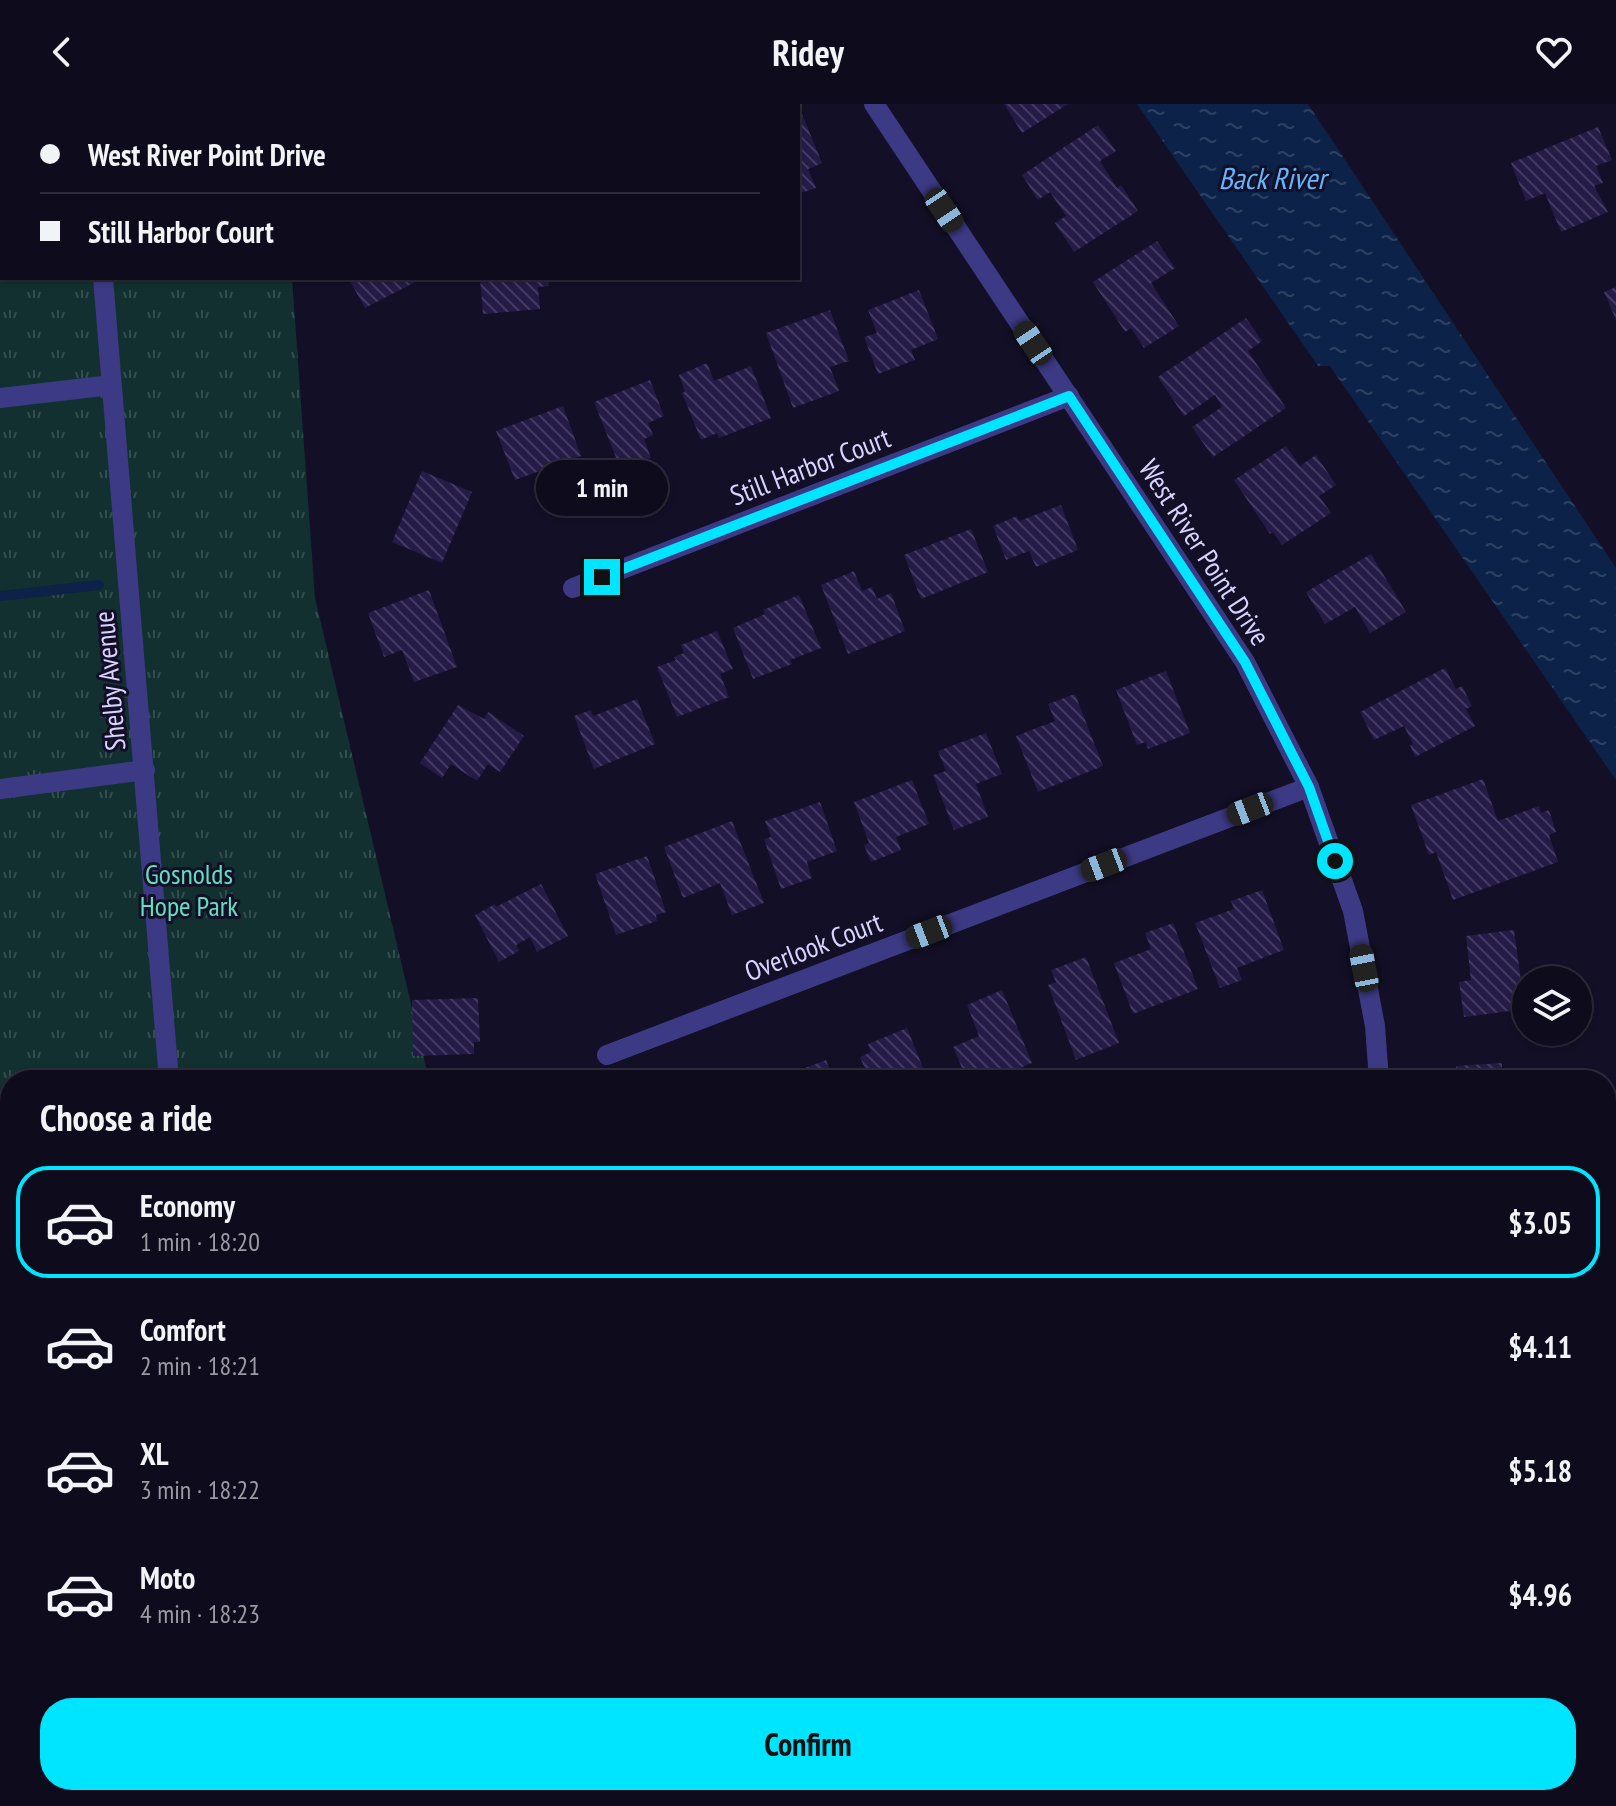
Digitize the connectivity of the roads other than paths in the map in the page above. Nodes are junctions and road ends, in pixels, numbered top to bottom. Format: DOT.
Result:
graph roads {
  1 [pos="874,104"];
  2 [pos="103,280"];
  3 [pos="111,385"];
  4 [pos="1069,396"];
  5 [pos="0,398"];
  6 [pos="573,588"];
  7 [pos="145,770"];
  8 [pos="1309,787"];
  9 [pos="0,789"];
  10 [pos="607,1055"];
  11 [pos="168,1070"];
  12 [pos="1378,1070"];
  1 -- 4 [label="street, West River Point Drive"];
  2 -- 3 [label="street, Shelby Avenue"];
  3 -- 5 [label="street"];
  3 -- 7 [label="street, Shelby Avenue"];
  4 -- 6 [label="street, Still Harbor Court"];
  4 -- 8 [label="street, West River Point Drive"];
  7 -- 9 [label="street"];
  7 -- 11 [label="street, Shelby Avenue"];
  8 -- 10 [label="street, Overlook Court"];
  8 -- 12 [label="street, West River Point Drive"];
}
